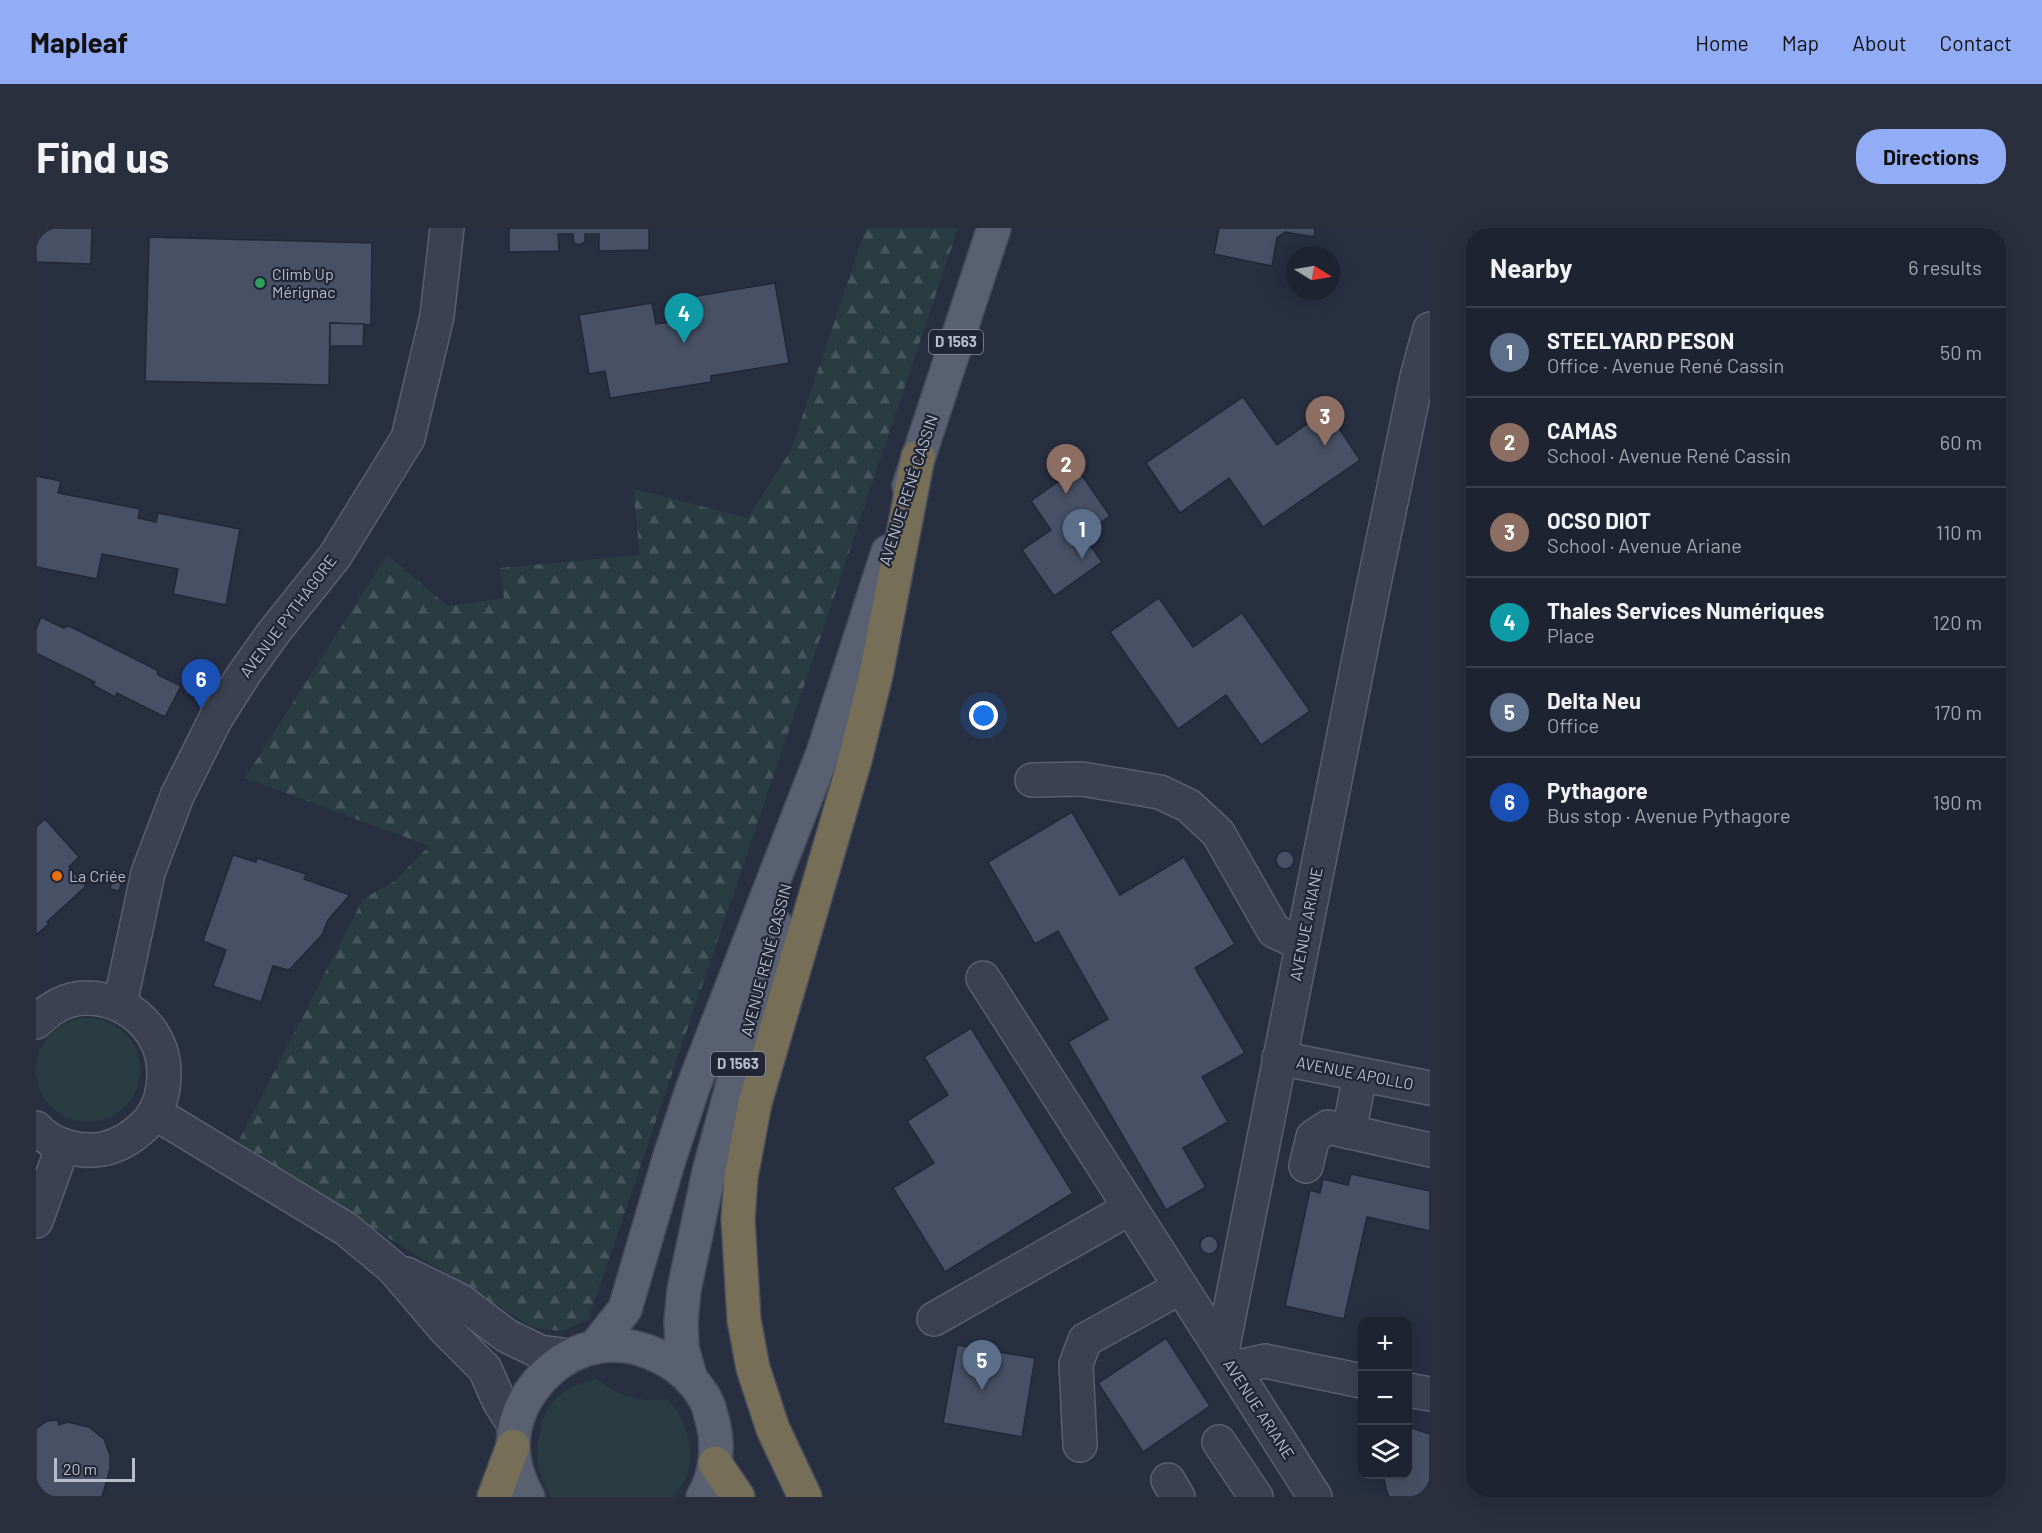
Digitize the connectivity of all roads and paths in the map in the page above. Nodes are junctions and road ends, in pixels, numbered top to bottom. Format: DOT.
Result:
graph roads {
  1 [pos="447,228"];
  2 [pos="994,228"];
  3 [pos="1430,329"];
  4 [pos="918,457"];
  5 [pos="824,753"];
  6 [pos="1032,780"];
  7 [pos="1302,944"];
  8 [pos="983,978"];
  9 [pos="120,1004"];
  10 [pos="36,1022"];
  11 [pos="1279,1058"];
  12 [pos="1360,1074"];
  13 [pos="1430,1088"];
  14 [pos="155,1113"];
  15 [pos="36,1128"];
  16 [pos="1349,1132"];
  17 [pos="63,1146"];
  18 [pos="1430,1150"];
  19 [pos="1306,1166"];
  20 [pos="1130,1208"];
  21 [pos="36,1221"];
  22 [pos="393,1268"];
  23 [pos="1181,1287"];
  24 [pos="934,1319"];
  25 [pos="583,1352"];
  26 [pos="1227,1359"];
  27 [pos="691,1380"];
  28 [pos="1358,1380"];
  29 [pos="1412,1391"];
  30 [pos="1430,1394"];
  31 [pos="514,1436"];
  32 [pos="1219,1442"];
  33 [pos="1080,1445"];
  34 [pos="715,1463"];
  35 [pos="1252,1496"];
  36 [pos="494,1497"];
  37 [pos="528,1497"];
  38 [pos="703,1497"];
  39 [pos="738,1497"];
  40 [pos="806,1497"];
  41 [pos="1315,1497"];
  1 -- 9 [label="street, AVENUE PYTHAGORE"];
  2 -- 4 [label="main road, AVENUE RENÉ CASSIN / D 1563"];
  3 -- 7 [label="street, AVENUE ARIANE"];
  4 -- 5 [label="main road, AVENUE RENÉ CASSIN / D 1563"];
  4 -- 40 [label="highway"];
  5 -- 25 [label="main road, AVENUE RENÉ CASSIN / D 1563"];
  5 -- 27 [label="main road, AVENUE RENÉ CASSIN / D 1563"];
  6 -- 7 [label="street"];
  7 -- 11 [label="street, AVENUE ARIANE"];
  8 -- 20 [label="street"];
  9 -- 10 [label="street"];
  9 -- 14 [label="street"];
  11 -- 12 [label="street, AVENUE APOLLO"];
  11 -- 26 [label="street, AVENUE ARIANE"];
  12 -- 13 [label="street, AVENUE APOLLO"];
  12 -- 16 [label="street"];
  14 -- 17 [label="street"];
  14 -- 22 [label="street"];
  15 -- 17 [label="street"];
  16 -- 18 [label="street"];
  16 -- 19 [label="street"];
  17 -- 21 [label="street"];
  20 -- 23 [label="street"];
  20 -- 24 [label="street"];
  22 -- 25 [label="street"];
  22 -- 31 [label="street"];
  23 -- 26 [label="street"];
  23 -- 33 [label="street"];
  25 -- 27 [label="main road"];
  25 -- 31 [label="main road, AVENUE RENÉ CASSIN"];
  26 -- 28 [label="street"];
  26 -- 41 [label="street, AVENUE ARIANE"];
  27 -- 34 [label="main road"];
  29 -- 30 [label="street"];
  31 -- 36 [label="highway"];
  31 -- 37 [label="main road"];
  32 -- 35 [label="street"];
  34 -- 38 [label="main road"];
  34 -- 39 [label="highway"];
}
